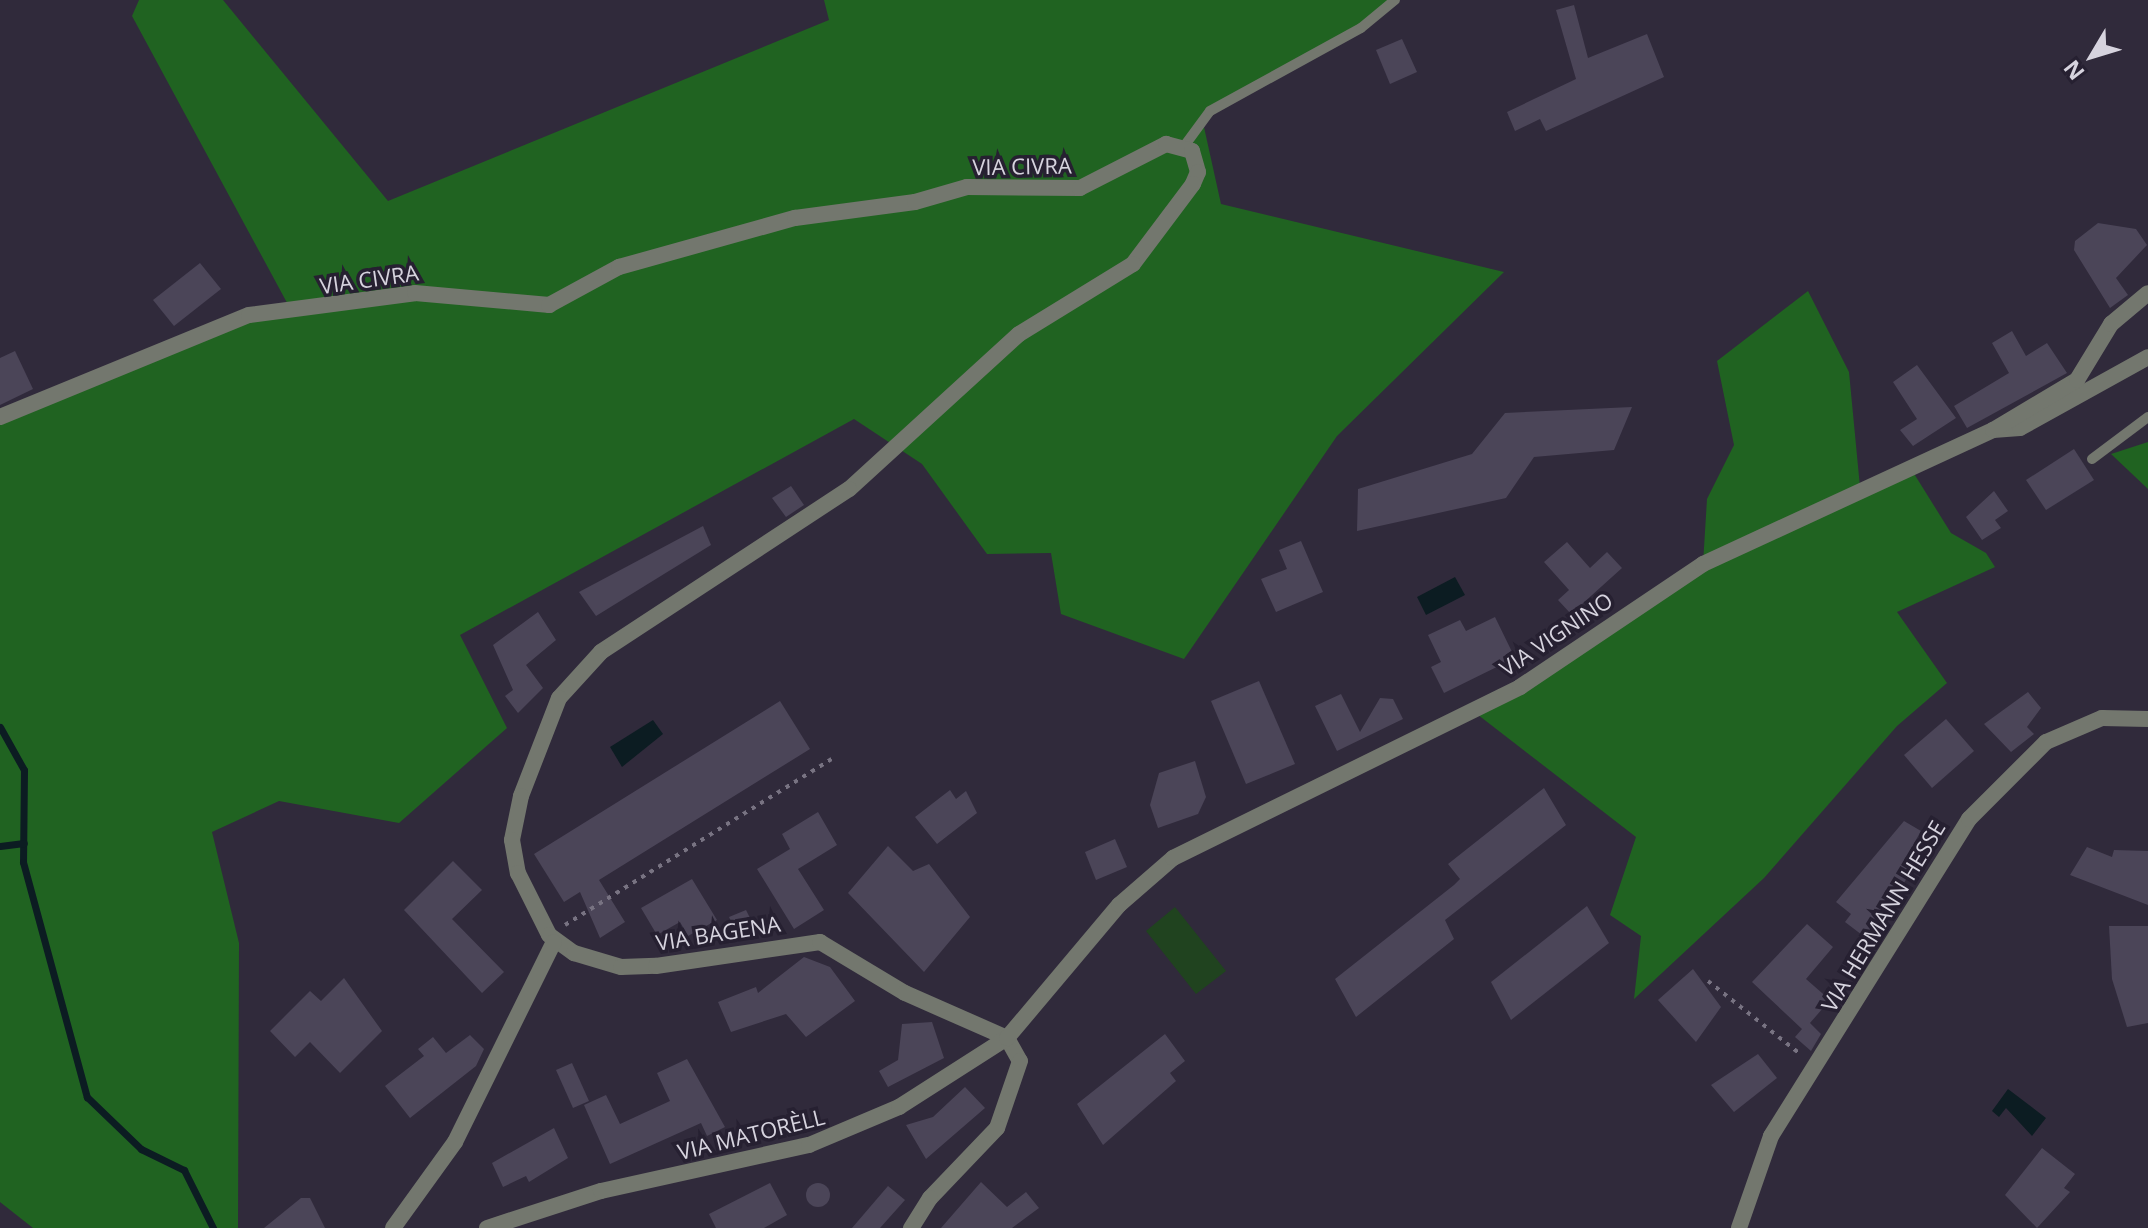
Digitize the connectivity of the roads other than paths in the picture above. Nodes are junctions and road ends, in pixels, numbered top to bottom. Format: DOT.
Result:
graph roads {
  1 [pos="1395,0"];
  2 [pos="1185,145"];
  3 [pos="2148,293"];
  4 [pos="2148,357"];
  5 [pos="0,417"];
  6 [pos="2148,417"];
  7 [pos="1993,430"];
  8 [pos="2092,459"];
  9 [pos="2148,719"];
  10 [pos="552,938"];
  11 [pos="1007,1038"];
  12 [pos="393,1228"];
  13 [pos="487,1228"];
  14 [pos="911,1228"];
  15 [pos="1739,1228"];
  1 -- 2 [label="lane"];
  2 -- 5 [label="street, VIA CIVRA"];
  2 -- 10 [label="street"];
  3 -- 7 [label="street, VIA VIGNINO"];
  4 -- 7 [label="street"];
  6 -- 8 [label="lane"];
  7 -- 11 [label="street, VIA VIGNINO"];
  9 -- 15 [label="street, VIA HERMANN HESSE"];
  10 -- 11 [label="street, VIA BAGENA"];
  10 -- 12 [label="street"];
  11 -- 13 [label="street, VIA MATORÈLL"];
  11 -- 14 [label="street"];
}
